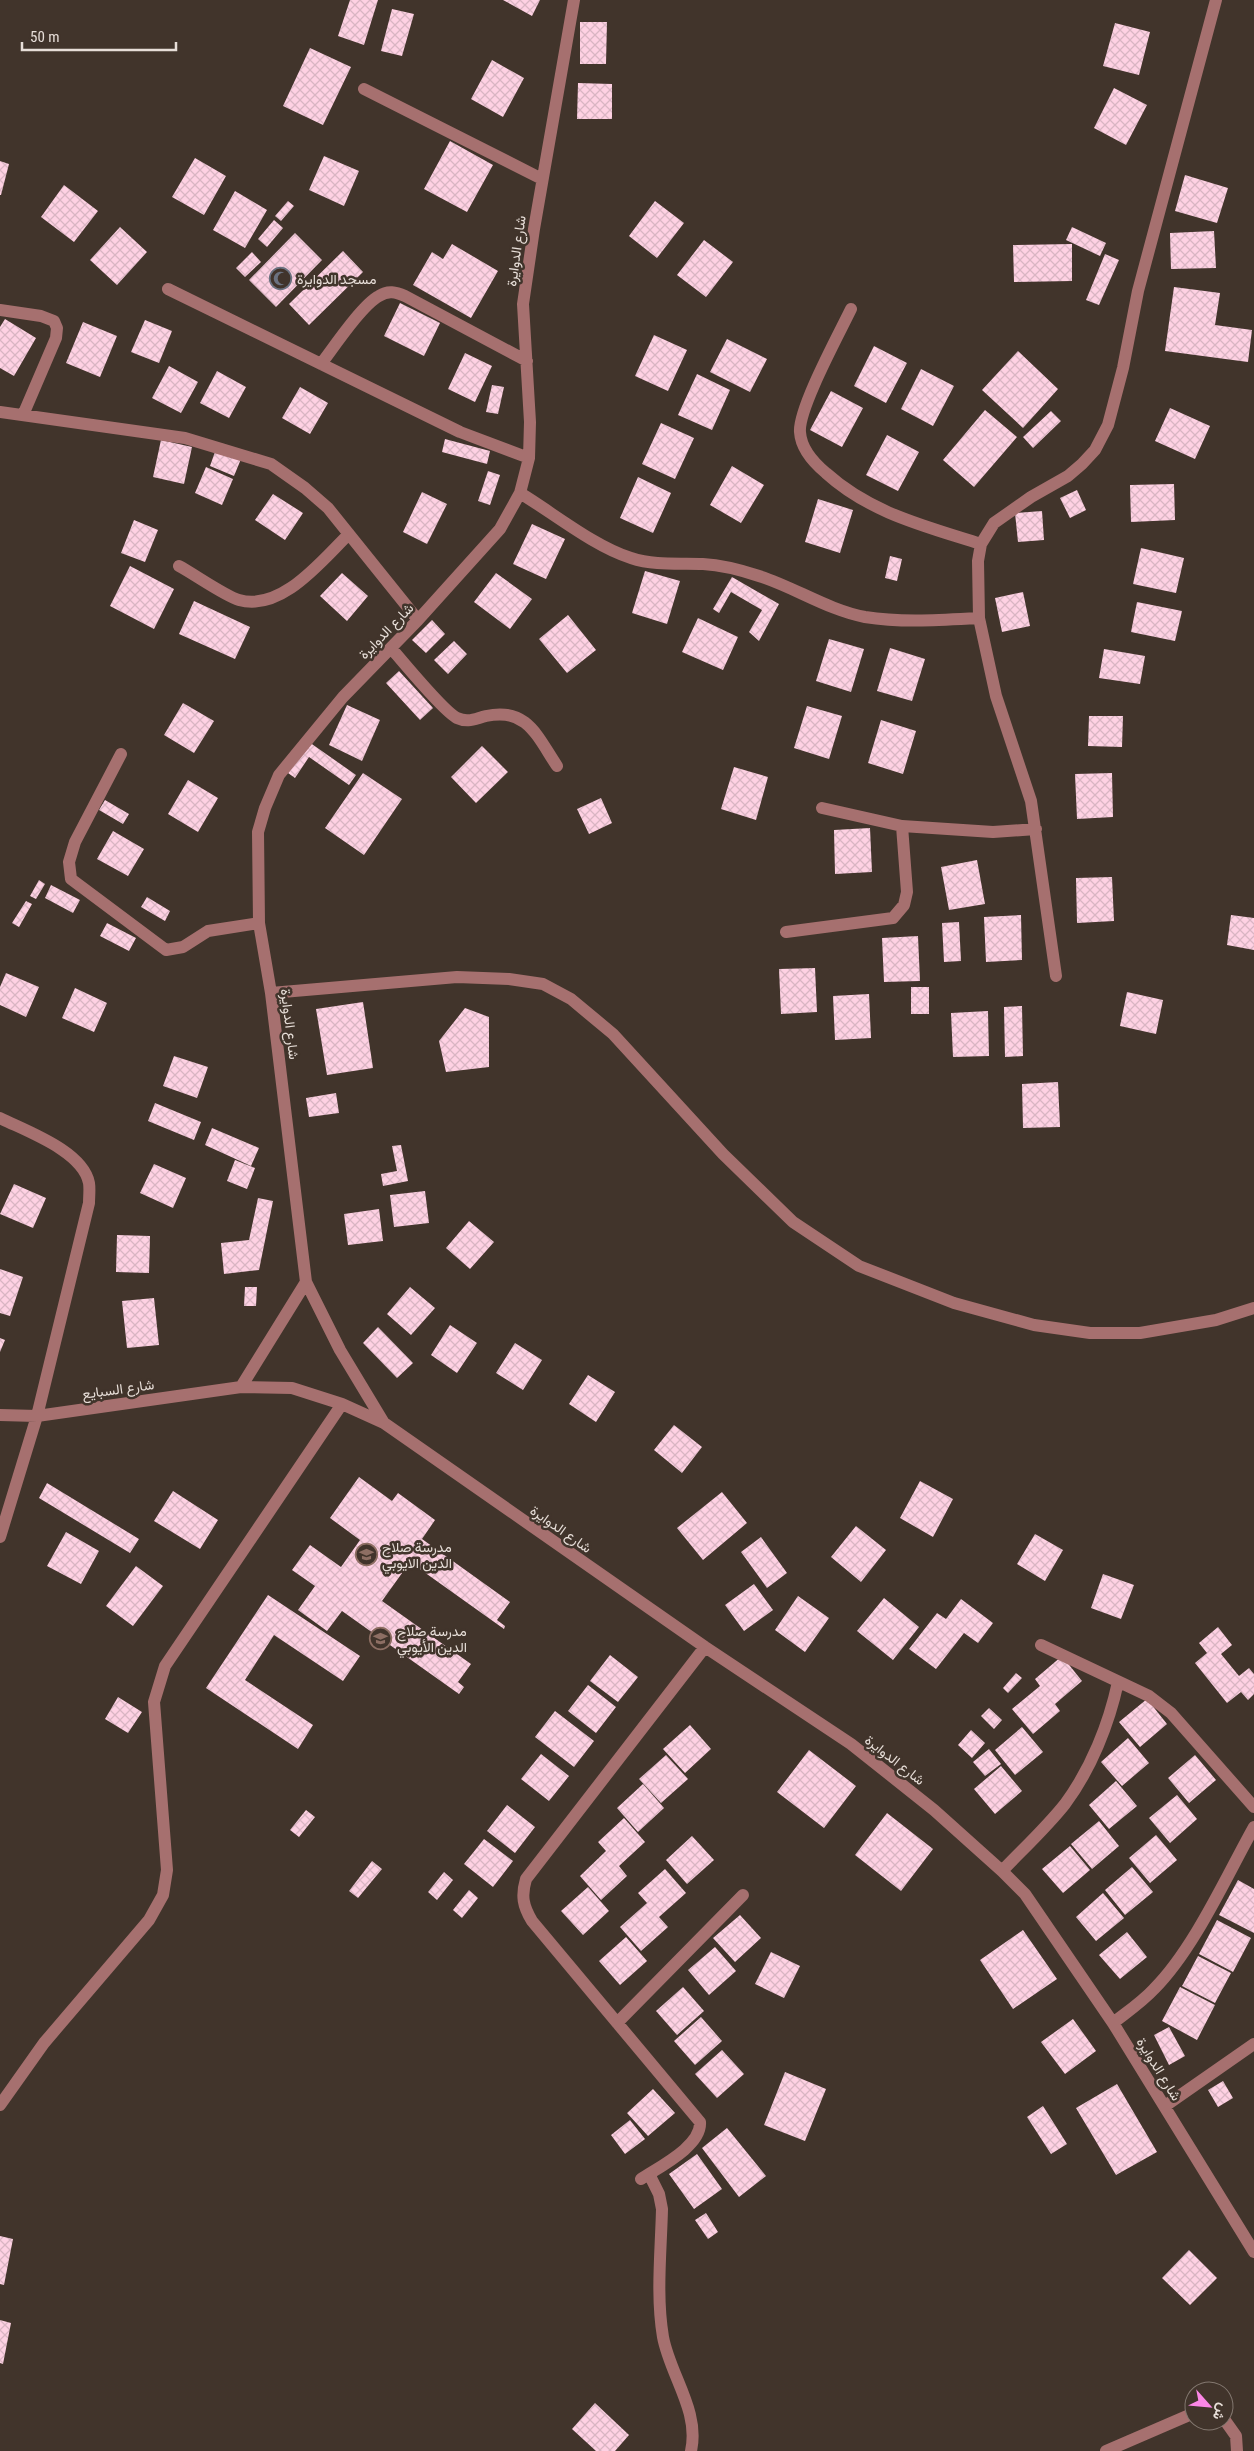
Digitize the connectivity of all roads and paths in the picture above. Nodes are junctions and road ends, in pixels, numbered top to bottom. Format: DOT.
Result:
graph roads {
  1 [pos="574,0"];
  2 [pos="1216,0"];
  3 [pos="364,88"];
  4 [pos="542,178"];
  5 [pos="168,289"];
  6 [pos="851,309"];
  7 [pos="0,310"];
  8 [pos="527,361"];
  9 [pos="321,364"];
  10 [pos="0,412"];
  11 [pos="22,415"];
  12 [pos="529,458"];
  13 [pos="520,493"];
  14 [pos="349,534"];
  15 [pos="981,544"];
  16 [pos="179,566"];
  17 [pos="979,618"];
  18 [pos="418,620"];
  19 [pos="391,648"];
  20 [pos="121,754"];
  21 [pos="557,766"];
  22 [pos="822,808"];
  23 [pos="902,826"];
  24 [pos="1036,829"];
  25 [pos="259,923"];
  26 [pos="786,932"];
  27 [pos="1056,976"];
  28 [pos="271,993"];
  29 [pos="0,1118"];
  30 [pos="306,1282"];
  31 [pos="1254,1308"];
  32 [pos="241,1387"];
  33 [pos="342,1404"];
  34 [pos="0,1415"];
  35 [pos="37,1416"];
  36 [pos="384,1424"];
  37 [pos="0,1537"];
  38 [pos="1041,1645"];
  39 [pos="705,1647"];
  40 [pos="1118,1682"];
  41 [pos="1254,1807"];
  42 [pos="1254,1827"];
  43 [pos="1002,1871"];
  44 [pos="743,1895"];
  45 [pos="617,2023"];
  46 [pos="1113,2023"];
  47 [pos="1254,2044"];
  48 [pos="0,2105"];
  49 [pos="1165,2106"];
  50 [pos="1254,2252"];
  51 [pos="1184,2417"];
  52 [pos="1232,2431"];
  53 [pos="691,2451"];
  54 [pos="1106,2451"];
  55 [pos="1237,2451"];
  1 -- 4 [label="street, شارع الدوايرة"];
  2 -- 15 [label="street"];
  3 -- 4 [label="street"];
  4 -- 8 [label="street, شارع الدوايرة"];
  5 -- 9 [label="street"];
  6 -- 15 [label="street"];
  7 -- 11 [label="street"];
  8 -- 9 [label="street"];
  8 -- 12 [label="street, شارع الدوايرة"];
  9 -- 12 [label="street"];
  10 -- 11 [label="street"];
  11 -- 14 [label="street"];
  12 -- 13 [label="street, شارع الدوايرة"];
  13 -- 17 [label="street"];
  13 -- 18 [label="street, شارع الدوايرة"];
  14 -- 16 [label="street"];
  14 -- 18 [label="street"];
  15 -- 17 [label="street"];
  17 -- 24 [label="street"];
  18 -- 19 [label="street, شارع الدوايرة"];
  19 -- 21 [label="street"];
  19 -- 25 [label="street, شارع الدوايرة"];
  20 -- 25 [label="street"];
  22 -- 23 [label="street"];
  23 -- 24 [label="street"];
  23 -- 26 [label="street"];
  24 -- 27 [label="street"];
  25 -- 28 [label="street, شارع الدوايرة"];
  28 -- 30 [label="street, شارع الدوايرة"];
  28 -- 31 [label="street"];
  29 -- 35 [label="street"];
  30 -- 32 [label="street"];
  30 -- 36 [label="street, شارع الدوايرة"];
  32 -- 33 [label="street, شارع السبايع"];
  32 -- 35 [label="street, شارع السبايع"];
  33 -- 36 [label="street, شارع الدوايرة"];
  33 -- 48 [label="street"];
  34 -- 35 [label="street, شارع السبايع"];
  35 -- 37 [label="street"];
  36 -- 39 [label="street, شارع الدوايرة"];
  38 -- 40 [label="street"];
  39 -- 43 [label="street, شارع الدوايرة"];
  39 -- 45 [label="street"];
  40 -- 41 [label="street"];
  40 -- 43 [label="street"];
  42 -- 46 [label="street"];
  43 -- 46 [label="street, شارع الدوايرة"];
  44 -- 45 [label="street"];
  45 -- 53 [label="street"];
  46 -- 49 [label="street, شارع الدوايرة"];
  47 -- 49 [label="street"];
  49 -- 50 [label="street, شارع الدوايرة"];
  51 -- 54 [label="street"];
  52 -- 55 [label="street"];
}
